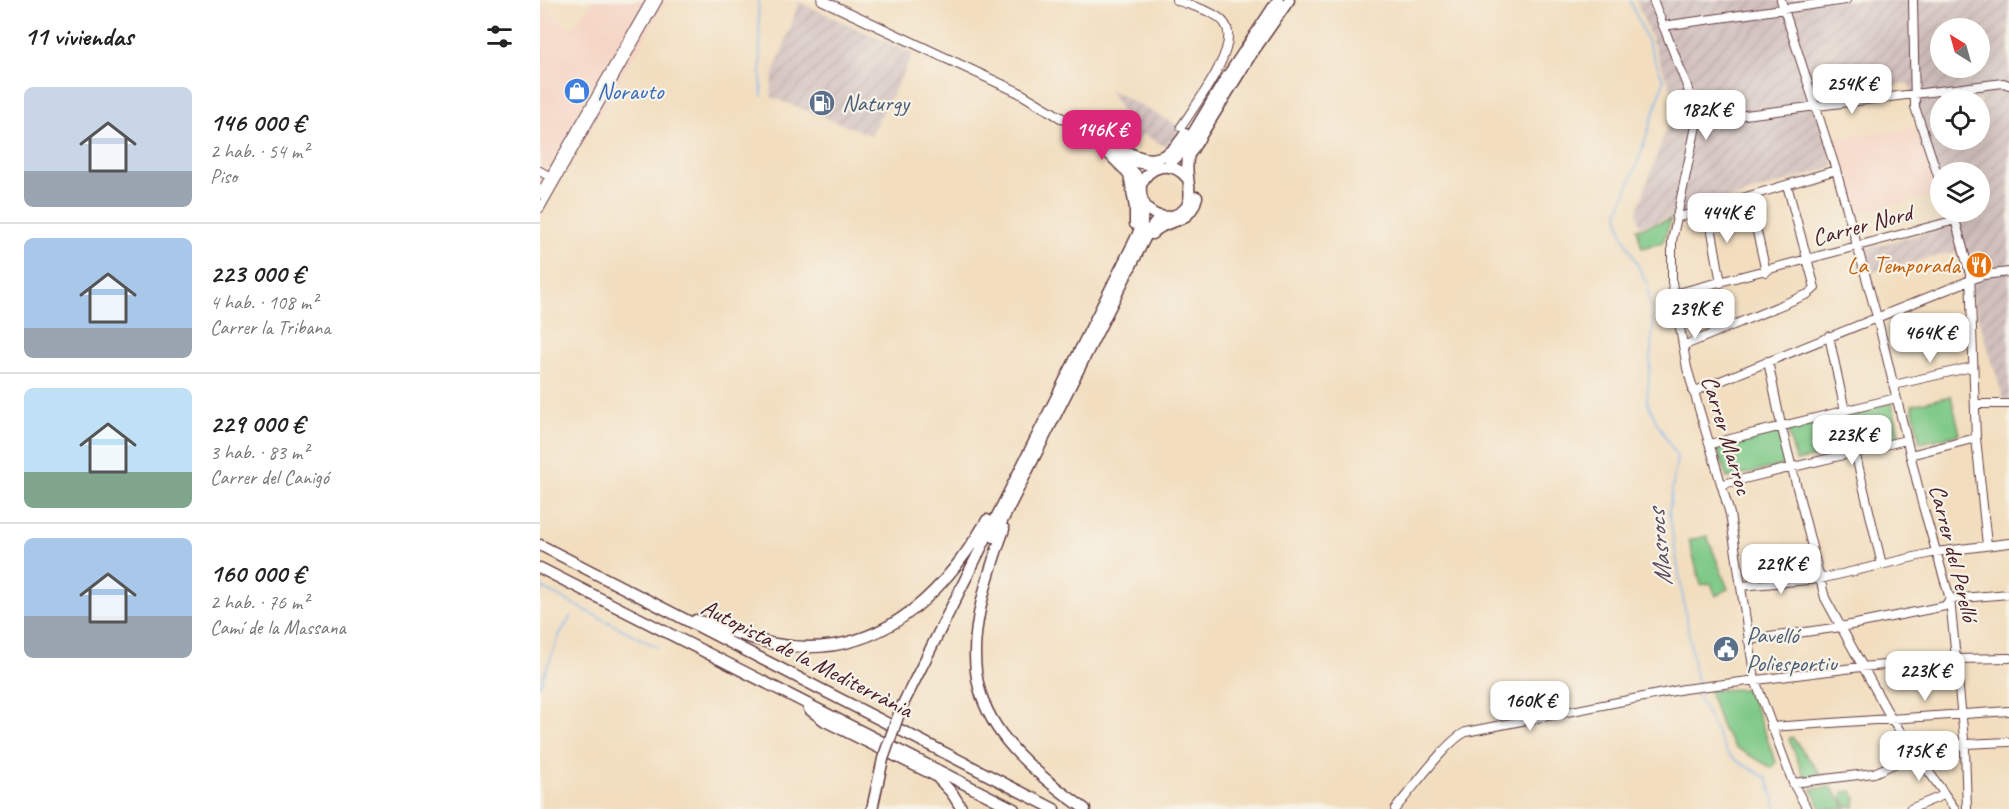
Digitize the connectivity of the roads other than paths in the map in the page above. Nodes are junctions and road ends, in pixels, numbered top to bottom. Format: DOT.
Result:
graph roads {
  1 [pos="651,0"];
  2 [pos="658,0"];
  3 [pos="822,0"];
  4 [pos="1176,0"];
  5 [pos="1278,0"];
  6 [pos="1289,0"];
  7 [pos="1653,0"];
  8 [pos="1845,0"];
  9 [pos="1913,0"];
  10 [pos="1782,4"];
  11 [pos="1663,26"];
  12 [pos="2007,82"];
  13 [pos="1222,83"];
  14 [pos="1913,96"];
  15 [pos="1816,106"];
  16 [pos="1697,121"];
  17 [pos="1181,127"];
  18 [pos="1092,136"];
  19 [pos="1202,136"];
  20 [pos="1934,162"];
  21 [pos="1163,167"];
  22 [pos="1836,170"];
  23 [pos="540,171"];
  24 [pos="550,177"];
  25 [pos="1186,177"];
  26 [pos="1141,185"];
  27 [pos="1787,185"];
  28 [pos="540,194"];
  29 [pos="1749,196"];
  30 [pos="1143,204"];
  31 [pos="540,208"];
  32 [pos="1708,209"];
  33 [pos="1161,216"];
  34 [pos="1676,219"];
  35 [pos="1935,222"];
  36 [pos="1956,222"];
  37 [pos="1857,247"];
  38 [pos="1808,261"];
  39 [pos="1133,263"];
  40 [pos="2007,271"];
  41 [pos="1766,272"];
  42 [pos="1970,280"];
  43 [pos="1721,283"];
  44 [pos="1674,294"];
  45 [pos="1106,297"];
  46 [pos="1877,317"];
  47 [pos="1828,336"];
  48 [pos="1683,346"];
  49 [pos="1768,361"];
  50 [pos="1972,367"];
  51 [pos="1894,385"];
  52 [pos="1693,392"];
  53 [pos="1896,398"];
  54 [pos="1975,404"];
  55 [pos="2009,404"];
  56 [pos="1845,411"];
  57 [pos="1781,425"];
  58 [pos="1976,438"];
  59 [pos="1906,440"];
  60 [pos="1710,444"];
  61 [pos="1856,452"];
  62 [pos="1910,455"];
  63 [pos="1792,467"];
  64 [pos="1024,468"];
  65 [pos="1723,484"];
  66 [pos="2009,543"];
  67 [pos="540,545"];
  68 [pos="1987,545"];
  69 [pos="1936,552"];
  70 [pos="1882,565"];
  71 [pos="540,568"];
  72 [pos="1820,579"];
  73 [pos="607,581"];
  74 [pos="1741,586"];
  75 [pos="2009,594"];
  76 [pos="1950,599"];
  77 [pos="1841,627"];
  78 [pos="1748,640"];
  79 [pos="2009,658"];
  80 [pos="1957,659"];
  81 [pos="1862,667"];
  82 [pos="1755,680"];
  83 [pos="781,689"];
  84 [pos="2009,711"];
  85 [pos="1962,712"];
  86 [pos="1891,718"];
  87 [pos="1771,727"];
  88 [pos="2009,742"];
  89 [pos="1965,747"];
  90 [pos="1914,754"];
  91 [pos="886,760"];
  92 [pos="1793,783"];
  93 [pos="1944,795"];
  94 [pos="872,809"];
  95 [pos="879,809"];
  96 [pos="962,809"];
  97 [pos="1014,809"];
  98 [pos="1054,809"];
  99 [pos="1085,809"];
  100 [pos="1395,809"];
  101 [pos="1807,809"];
  102 [pos="1910,809"];
  103 [pos="1955,809"];
  104 [pos="1967,809"];
  1 -- 24 [label="street"];
  2 -- 31 [label="street"];
  3 -- 18 [label="main road"];
  4 -- 17 [label="street"];
  5 -- 13 [label="highway"];
  6 -- 19 [label="highway"];
  7 -- 11 [label="street, Carrer Marroc"];
  8 -- 10 [label="street"];
  9 -- 14 [label="street"];
  10 -- 11 [label="street"];
  10 -- 15 [label="street, Carrer del Perelló"];
  11 -- 16 [label="street, Carrer Marroc"];
  12 -- 14 [label="street"];
  13 -- 18 [label="highway"];
  13 -- 21 [label="highway"];
  14 -- 15 [label="street"];
  14 -- 20 [label="street"];
  15 -- 16 [label="street"];
  15 -- 22 [label="street, Carrer del Perelló"];
  16 -- 34 [label="street, Carrer Marroc"];
  18 -- 21 [label="main road"];
  18 -- 26 [label="main road"];
  18 -- 45 [label="highway"];
  19 -- 25 [label="highway"];
  19 -- 39 [label="highway"];
  21 -- 25 [label="highway"];
  21 -- 26 [label="highway"];
  22 -- 27 [label="street"];
  22 -- 37 [label="street, Carrer del Perelló"];
  23 -- 24 [label="street"];
  24 -- 28 [label="street"];
  25 -- 33 [label="highway"];
  26 -- 30 [label="highway"];
  27 -- 29 [label="street"];
  27 -- 38 [label="street"];
  29 -- 32 [label="street"];
  29 -- 41 [label="street"];
  30 -- 33 [label="highway"];
  30 -- 45 [label="highway"];
  32 -- 34 [label="street"];
  32 -- 43 [label="street"];
  33 -- 39 [label="highway"];
  34 -- 44 [label="street, Carrer Marroc"];
  35 -- 37 [label="street, Carrer Nord"];
  36 -- 42 [label="street"];
  37 -- 38 [label="street, Carrer Nord"];
  37 -- 46 [label="street, Carrer del Perelló"];
  38 -- 41 [label="street, Carrer Nord"];
  38 -- 48 [label="street"];
  39 -- 64 [label="highway"];
  40 -- 42 [label="street"];
  41 -- 43 [label="street, Carrer Nord"];
  42 -- 46 [label="street"];
  42 -- 50 [label="street"];
  43 -- 44 [label="street, Carrer Nord"];
  44 -- 48 [label="street, Carrer Marroc"];
  45 -- 64 [label="highway"];
  46 -- 47 [label="street"];
  46 -- 51 [label="street, Carrer del Perelló"];
  47 -- 49 [label="street"];
  47 -- 56 [label="street"];
  48 -- 52 [label="street, Carrer Marroc"];
  49 -- 52 [label="street"];
  49 -- 57 [label="street"];
  50 -- 51 [label="street"];
  50 -- 54 [label="street"];
  51 -- 53 [label="street, Carrer del Perelló"];
  52 -- 60 [label="street, Carrer Marroc"];
  53 -- 56 [label="street"];
  53 -- 59 [label="street, Carrer del Perelló"];
  54 -- 55 [label="street"];
  54 -- 58 [label="street"];
  56 -- 57 [label="street"];
  57 -- 60 [label="street"];
  57 -- 63 [label="street"];
  58 -- 62 [label="street"];
  58 -- 68 [label="street"];
  59 -- 61 [label="street"];
  59 -- 62 [label="street, Carrer del Perelló"];
  60 -- 65 [label="street, Carrer Marroc"];
  61 -- 63 [label="street"];
  61 -- 70 [label="street"];
  62 -- 69 [label="street, Carrer del Perelló"];
  63 -- 65 [label="street"];
  63 -- 72 [label="street"];
  64 -- 73 [label="highway"];
  64 -- 91 [label="highway"];
  64 -- 99 [label="highway"];
  65 -- 74 [label="street, Carrer Marroc"];
  66 -- 68 [label="street"];
  67 -- 73 [label="highway, Autopista de la Mediterrània"];
  68 -- 69 [label="street"];
  69 -- 70 [label="street"];
  69 -- 76 [label="street, Carrer del Perelló"];
  70 -- 72 [label="street"];
  71 -- 83 [label="highway, Autopista de la Mediterrània"];
  72 -- 74 [label="street"];
  72 -- 77 [label="street"];
  73 -- 98 [label="highway, Autopista de la Mediterrània"];
  74 -- 78 [label="street, Carrer Marroc"];
  75 -- 76 [label="street"];
  76 -- 77 [label="street"];
  76 -- 80 [label="street, Carrer del Perelló"];
  77 -- 78 [label="street"];
  77 -- 81 [label="street"];
  78 -- 82 [label="street, Carrer Marroc"];
  79 -- 80 [label="street"];
  80 -- 81 [label="street"];
  80 -- 85 [label="street, Carrer del Perelló"];
  81 -- 82 [label="street"];
  81 -- 86 [label="street"];
  82 -- 87 [label="street, Carrer Marroc"];
  82 -- 100 [label="street"];
  83 -- 96 [label="highway"];
  83 -- 97 [label="highway, Autopista de la Mediterrània"];
  84 -- 85 [label="street"];
  85 -- 86 [label="street"];
  85 -- 89 [label="street, Carrer del Perelló"];
  86 -- 87 [label="street"];
  86 -- 90 [label="street"];
  87 -- 92 [label="street, Carrer Marroc"];
  88 -- 89 [label="street"];
  89 -- 90 [label="street"];
  89 -- 104 [label="street, Carrer del Perelló"];
  90 -- 92 [label="street"];
  90 -- 93 [label="street"];
  91 -- 94 [label="highway"];
  91 -- 95 [label="highway"];
  92 -- 101 [label="street, Carrer Marroc"];
  93 -- 102 [label="street"];
  93 -- 103 [label="street"];
}
